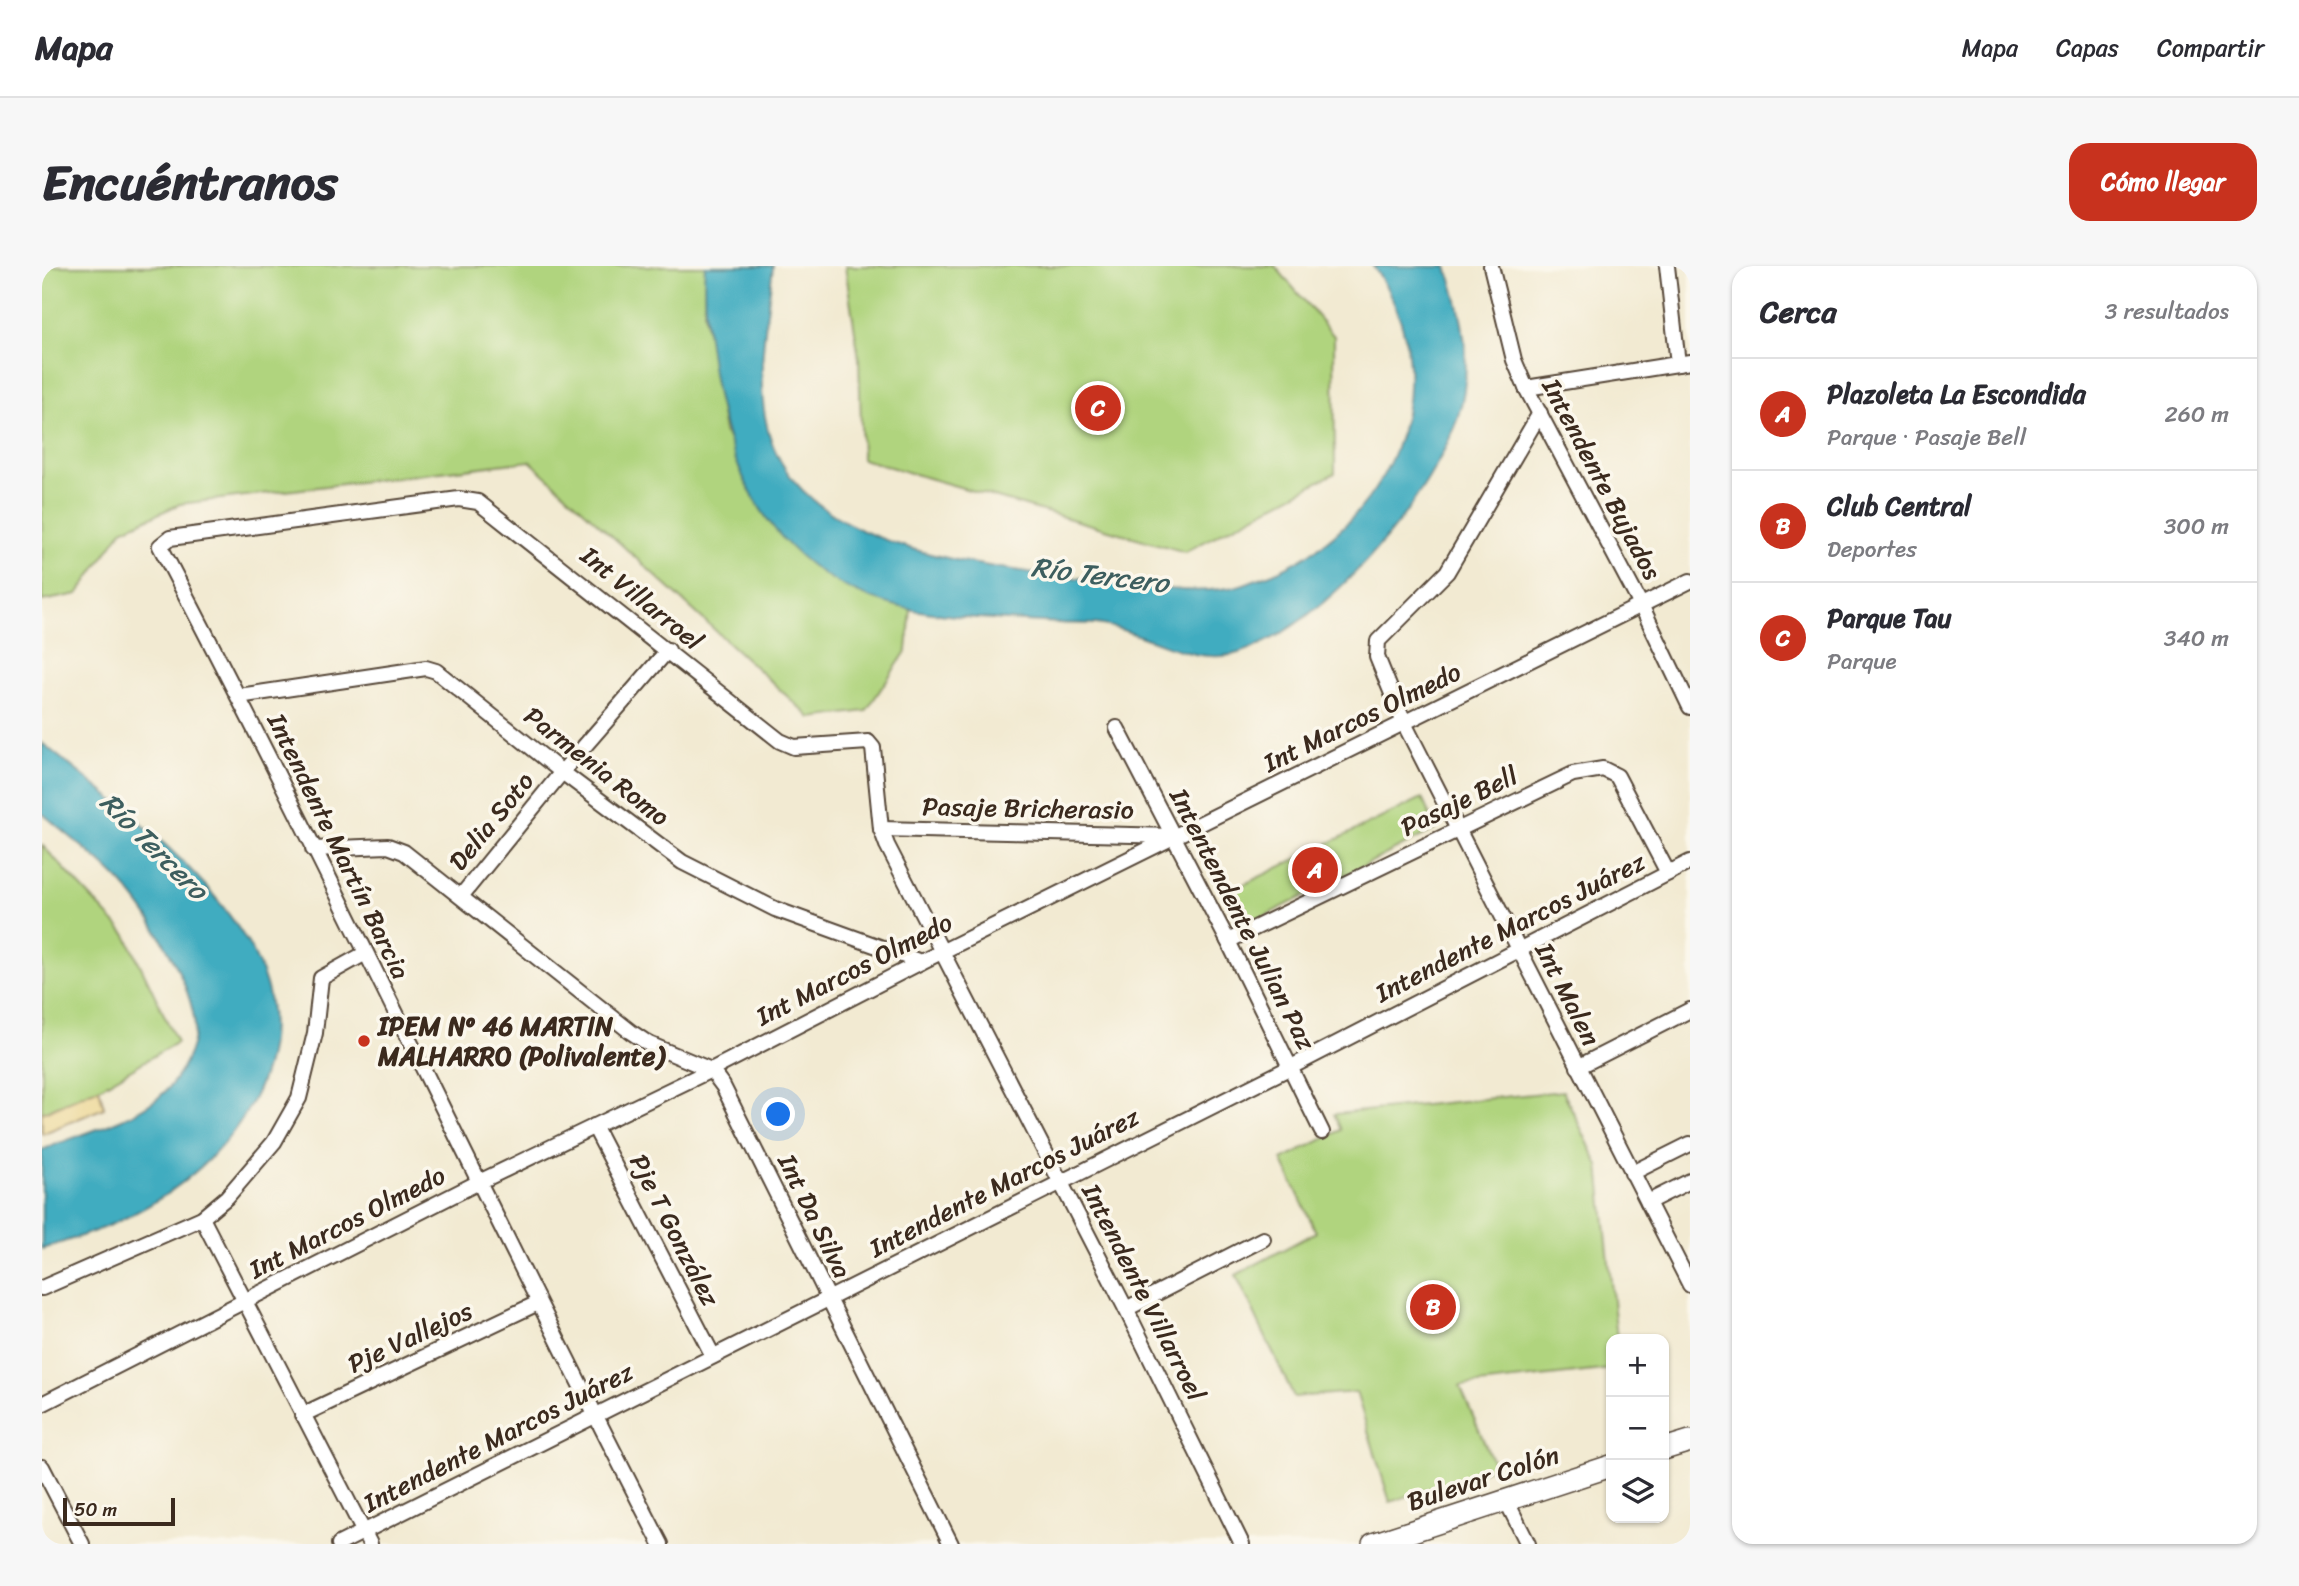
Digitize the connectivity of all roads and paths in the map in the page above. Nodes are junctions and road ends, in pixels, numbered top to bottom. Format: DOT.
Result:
graph roads {
  1 [pos="1491,266"];
  2 [pos="1667,266"];
  3 [pos="1684,363"];
  4 [pos="1526,388"];
  5 [pos="1540,414"];
  6 [pos="160,546"];
  7 [pos="1690,581"];
  8 [pos="1642,607"];
  9 [pos="668,650"];
  10 [pos="239,696"];
  11 [pos="1690,707"];
  12 [pos="1404,723"];
  13 [pos="1118,728"];
  14 [pos="562,772"];
  15 [pos="881,829"];
  16 [pos="1458,829"];
  17 [pos="1174,836"];
  18 [pos="313,849"];
  19 [pos="1690,862"];
  20 [pos="1668,873"];
  21 [pos="462,895"];
  22 [pos="1228,941"];
  23 [pos="1519,951"];
  24 [pos="942,952"];
  25 [pos="364,954"];
  26 [pos="921,962"];
  27 [pos="1690,1010"];
  28 [pos="1290,1067"];
  29 [pos="1578,1068"];
  30 [pos="711,1070"];
  31 [pos="594,1126"];
  32 [pos="1322,1132"];
  33 [pos="1690,1144"];
  34 [pos="1632,1173"];
  35 [pos="1060,1181"];
  36 [pos="1690,1181"];
  37 [pos="477,1183"];
  38 [pos="1648,1202"];
  39 [pos="202,1218"];
  40 [pos="1263,1239"];
  41 [pos="1690,1285"];
  42 [pos="42,1288"];
  43 [pos="828,1298"];
  44 [pos="244,1302"];
  45 [pos="538,1303"];
  46 [pos="1126,1309"];
  47 [pos="713,1356"];
  48 [pos="42,1404"];
  49 [pos="302,1415"];
  50 [pos="595,1417"];
  51 [pos="1690,1441"];
  52 [pos="1669,1447"];
  53 [pos="42,1467"];
  54 [pos="1606,1468"];
  55 [pos="1506,1500"];
  56 [pos="367,1538"];
  57 [pos="82,1544"];
  58 [pos="339,1544"];
  59 [pos="661,1544"];
  60 [pos="951,1544"];
  61 [pos="1242,1544"];
  62 [pos="1373,1544"];
  63 [pos="1528,1544"];
  1 -- 4 [label="street, Intendente Bujados"];
  2 -- 3 [label="street"];
  3 -- 4 [label="street"];
  4 -- 5 [label="street, Intendente Bujados"];
  5 -- 8 [label="street, Intendente Bujados"];
  5 -- 12 [label="street, Int Malen"];
  6 -- 9 [label="street, Int Villarroel"];
  6 -- 10 [label="street, Intendente Martín Barcia"];
  7 -- 8 [label="street, Int Marcos Olmedo"];
  8 -- 11 [label="street, Intendente Bujados"];
  8 -- 12 [label="street, Int Marcos Olmedo"];
  9 -- 14 [label="street, Delia Soto"];
  9 -- 15 [label="street, Int Villarroel"];
  10 -- 14 [label="street, Parmenia Romo"];
  10 -- 18 [label="street, Intendente Martín Barcia"];
  12 -- 16 [label="street, Int Malen"];
  12 -- 17 [label="street, Int Marcos Olmedo"];
  13 -- 17 [label="street, Intentendente Julian Paz"];
  14 -- 21 [label="street, Delia Soto"];
  14 -- 26 [label="street, Parmenia Romo"];
  15 -- 17 [label="street, Pasaje Bricherasio"];
  15 -- 24 [label="street, Int Villarroel"];
  16 -- 20 [label="street, Pasaje Bell"];
  16 -- 22 [label="street, Pasaje Bell"];
  16 -- 23 [label="street, Int Malen"];
  17 -- 22 [label="street, Intentendente Julian Paz"];
  17 -- 24 [label="street, Int Marcos Olmedo"];
  18 -- 21 [label="street"];
  18 -- 25 [label="street, Intendente Martín Barcia"];
  19 -- 20 [label="street, Intendente Marcos Juárez"];
  20 -- 23 [label="street, Intendente Marcos Juárez"];
  21 -- 30 [label="street"];
  22 -- 28 [label="street, Intentendente Julian Paz"];
  23 -- 28 [label="street, Intendente Marcos Juárez"];
  23 -- 29 [label="street, Int Malen"];
  24 -- 26 [label="street, Int Marcos Olmedo"];
  24 -- 35 [label="street, Intendente Villarroel"];
  25 -- 37 [label="street, Intendente Martín Barcia"];
  25 -- 39 [label="street"];
  26 -- 30 [label="street, Int Marcos Olmedo"];
  27 -- 29 [label="street"];
  28 -- 32 [label="street, Intentendente Julian Paz"];
  28 -- 35 [label="street, Intendente Marcos Juárez"];
  29 -- 34 [label="street, Int Malen"];
  30 -- 31 [label="street, Int Marcos Olmedo"];
  30 -- 43 [label="street, Int Da Silva"];
  31 -- 37 [label="street, Int Marcos Olmedo"];
  31 -- 47 [label="street, Pje T González"];
  33 -- 34 [label="street"];
  34 -- 38 [label="street, Int Malen"];
  35 -- 43 [label="street, Intendente Marcos Juárez"];
  35 -- 46 [label="street, Intendente Villarroel"];
  36 -- 38 [label="street"];
  37 -- 44 [label="street, Int Marcos Olmedo"];
  37 -- 45 [label="street, Intendente Martín Barcia"];
  38 -- 41 [label="street, Int Malen"];
  39 -- 42 [label="street"];
  39 -- 44 [label="street"];
  40 -- 46 [label="street"];
  43 -- 47 [label="street, Intendente Marcos Juárez"];
  43 -- 60 [label="street, Int Da Silva"];
  44 -- 48 [label="street, Int Marcos Olmedo"];
  44 -- 49 [label="street"];
  45 -- 49 [label="street, Pje Vallejos"];
  45 -- 50 [label="street, Intendente Martín Barcia"];
  46 -- 61 [label="street, Intendente Villarroel"];
  47 -- 50 [label="street, Intendente Marcos Juárez"];
  49 -- 56 [label="street"];
  50 -- 56 [label="street, Intendente Marcos Juárez"];
  50 -- 59 [label="street, Intendente Martín Barcia"];
  51 -- 52 [label="main road"];
  53 -- 57 [label="street"];
  54 -- 55 [label="main road, Bulevar Colón"];
  55 -- 62 [label="main road, Bulevar Colón"];
  55 -- 63 [label="street"];
  56 -- 58 [label="street, Intendente Marcos Juárez"];
}
